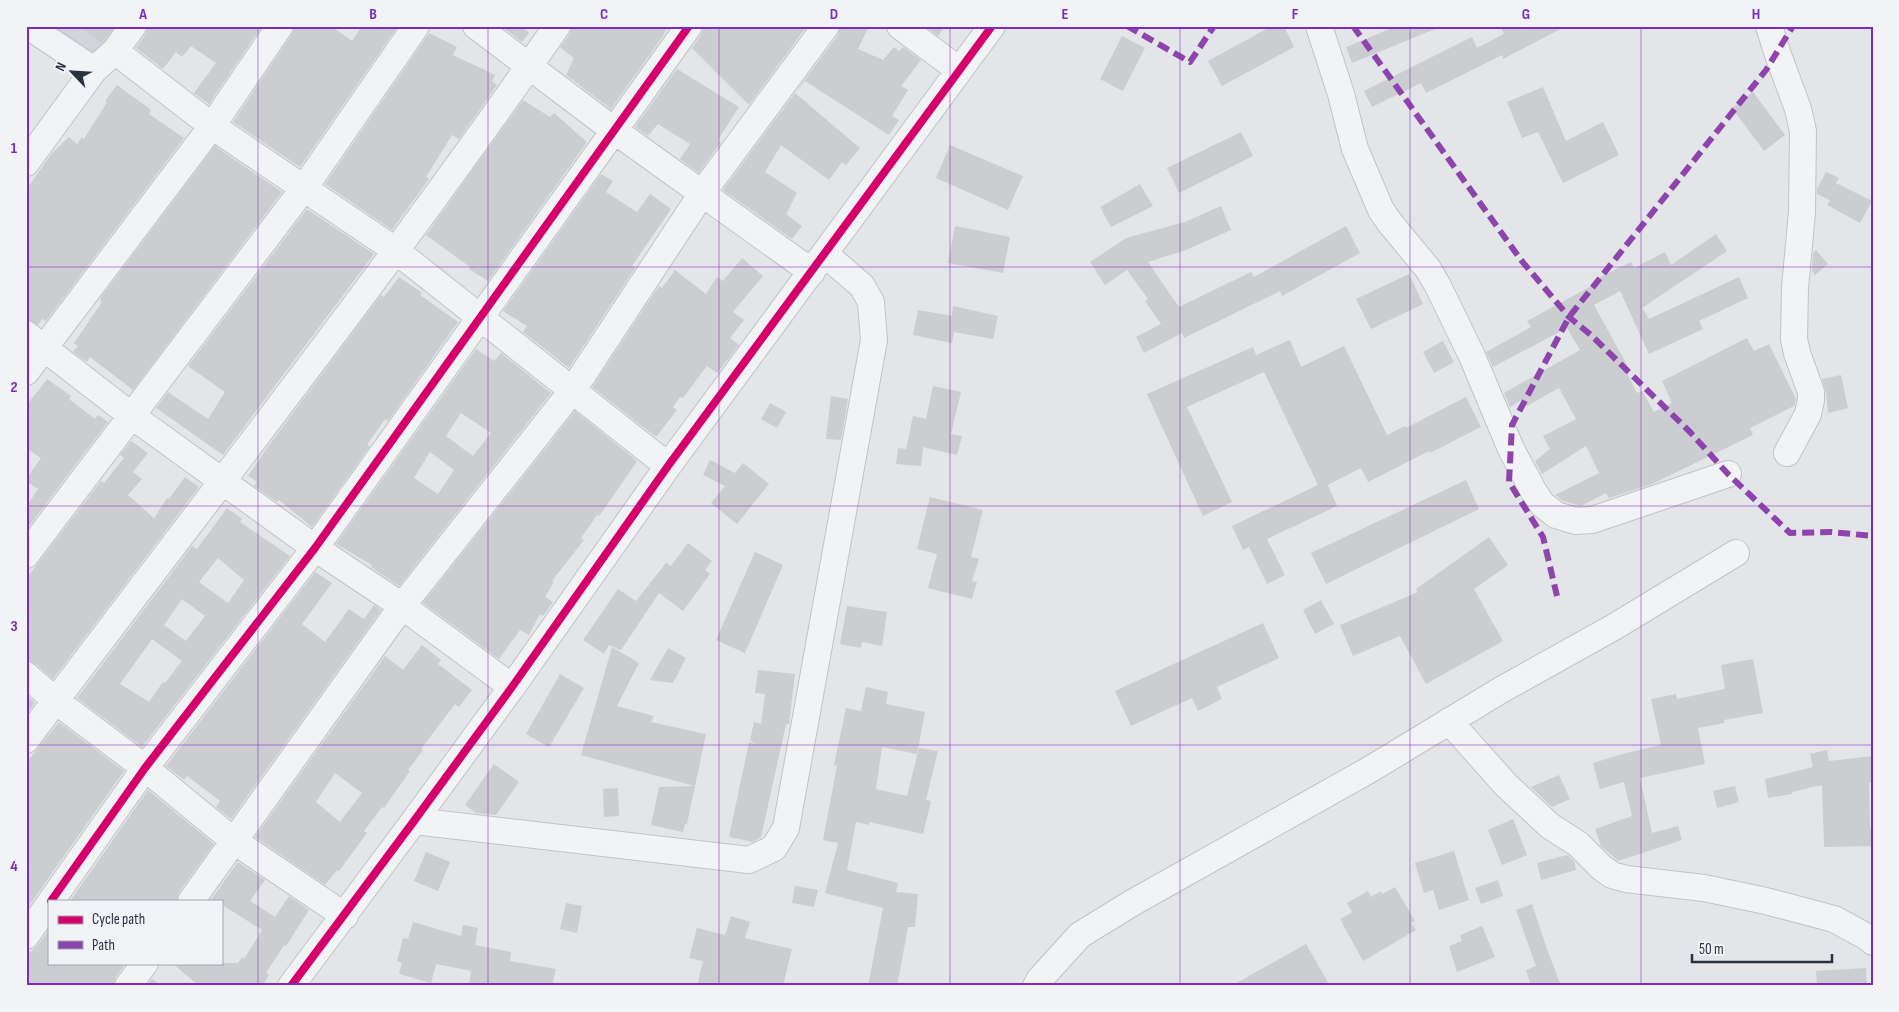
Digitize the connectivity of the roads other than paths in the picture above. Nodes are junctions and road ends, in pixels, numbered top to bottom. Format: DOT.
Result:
graph roads {
  1 [pos="28,26"];
  2 [pos="133,26"];
  3 [pos="280,26"];
  4 [pos="416,26"];
  5 [pos="476,26"];
  6 [pos="557,26"];
  7 [pos="689,26"];
  8 [pos="826,26"];
  9 [pos="900,26"];
  10 [pos="992,26"];
  11 [pos="1319,26"];
  12 [pos="1770,26"];
  13 [pos="115,51"];
  14 [pos="529,66"];
  15 [pos="94,70"];
  16 [pos="960,70"];
  17 [pos="212,126"];
  18 [pos="615,131"];
  19 [pos="26,163"];
  20 [pos="304,188"];
  21 [pos="702,192"];
  22 [pos="395,250"];
  23 [pos="818,263"];
  24 [pos="482,318"];
  25 [pos="35,341"];
  26 [pos="26,372"];
  27 [pos="572,391"];
  28 [pos="132,416"];
  29 [pos="1786,453"];
  30 [pos="668,466"];
  31 [pos="1728,474"];
  32 [pos="223,482"];
  33 [pos="315,548"];
  34 [pos="1736,553"];
  35 [pos="26,555"];
  36 [pos="402,606"];
  37 [pos="26,675"];
  38 [pos="512,687"];
  39 [pos="56,701"];
  40 [pos="1449,721"];
  41 [pos="26,740"];
  42 [pos="145,768"];
  43 [pos="414,821"];
  44 [pos="234,841"];
  45 [pos="52,900"];
  46 [pos="192,900"];
  47 [pos="48,905"];
  48 [pos="345,916"];
  49 [pos="26,936"];
  50 [pos="1873,942"];
  51 [pos="144,964"];
  52 [pos="128,986"];
  53 [pos="291,986"];
  54 [pos="1036,986"];
  1 -- 15 [label="street"];
  2 -- 13 [label="street"];
  3 -- 17 [label="street"];
  4 -- 20 [label="street"];
  5 -- 14 [label="street"];
  6 -- 14 [label="street"];
  7 -- 18 [label="street"];
  8 -- 21 [label="street"];
  9 -- 16 [label="street"];
  10 -- 16 [label="street"];
  11 -- 31 [label="street"];
  12 -- 29 [label="street"];
  13 -- 15 [label="street"];
  13 -- 17 [label="street"];
  14 -- 18 [label="street"];
  14 -- 22 [label="street"];
  15 -- 19 [label="street"];
  16 -- 23 [label="street"];
  17 -- 20 [label="street"];
  17 -- 25 [label="street"];
  18 -- 21 [label="street"];
  18 -- 24 [label="street"];
  20 -- 22 [label="street"];
  20 -- 28 [label="street"];
  21 -- 23 [label="street"];
  21 -- 27 [label="street"];
  22 -- 24 [label="street"];
  22 -- 32 [label="street"];
  23 -- 30 [label="street"];
  23 -- 43 [label="street"];
  24 -- 27 [label="street"];
  24 -- 33 [label="street"];
  25 -- 26 [label="street"];
  25 -- 28 [label="street"];
  27 -- 30 [label="street"];
  27 -- 36 [label="street"];
  28 -- 32 [label="street"];
  28 -- 35 [label="street"];
  30 -- 38 [label="street"];
  32 -- 33 [label="street"];
  32 -- 39 [label="street"];
  33 -- 36 [label="street"];
  33 -- 42 [label="street"];
  34 -- 40 [label="street"];
  36 -- 38 [label="street"];
  36 -- 44 [label="street"];
  37 -- 39 [label="street"];
  38 -- 43 [label="street"];
  39 -- 41 [label="street"];
  39 -- 42 [label="street"];
  40 -- 50 [label="street"];
  40 -- 54 [label="street"];
  42 -- 44 [label="street"];
  42 -- 45 [label="street"];
  43 -- 48 [label="street"];
  44 -- 46 [label="street"];
  44 -- 48 [label="street"];
  47 -- 49 [label="street"];
  48 -- 53 [label="street"];
  51 -- 52 [label="street"];
}
